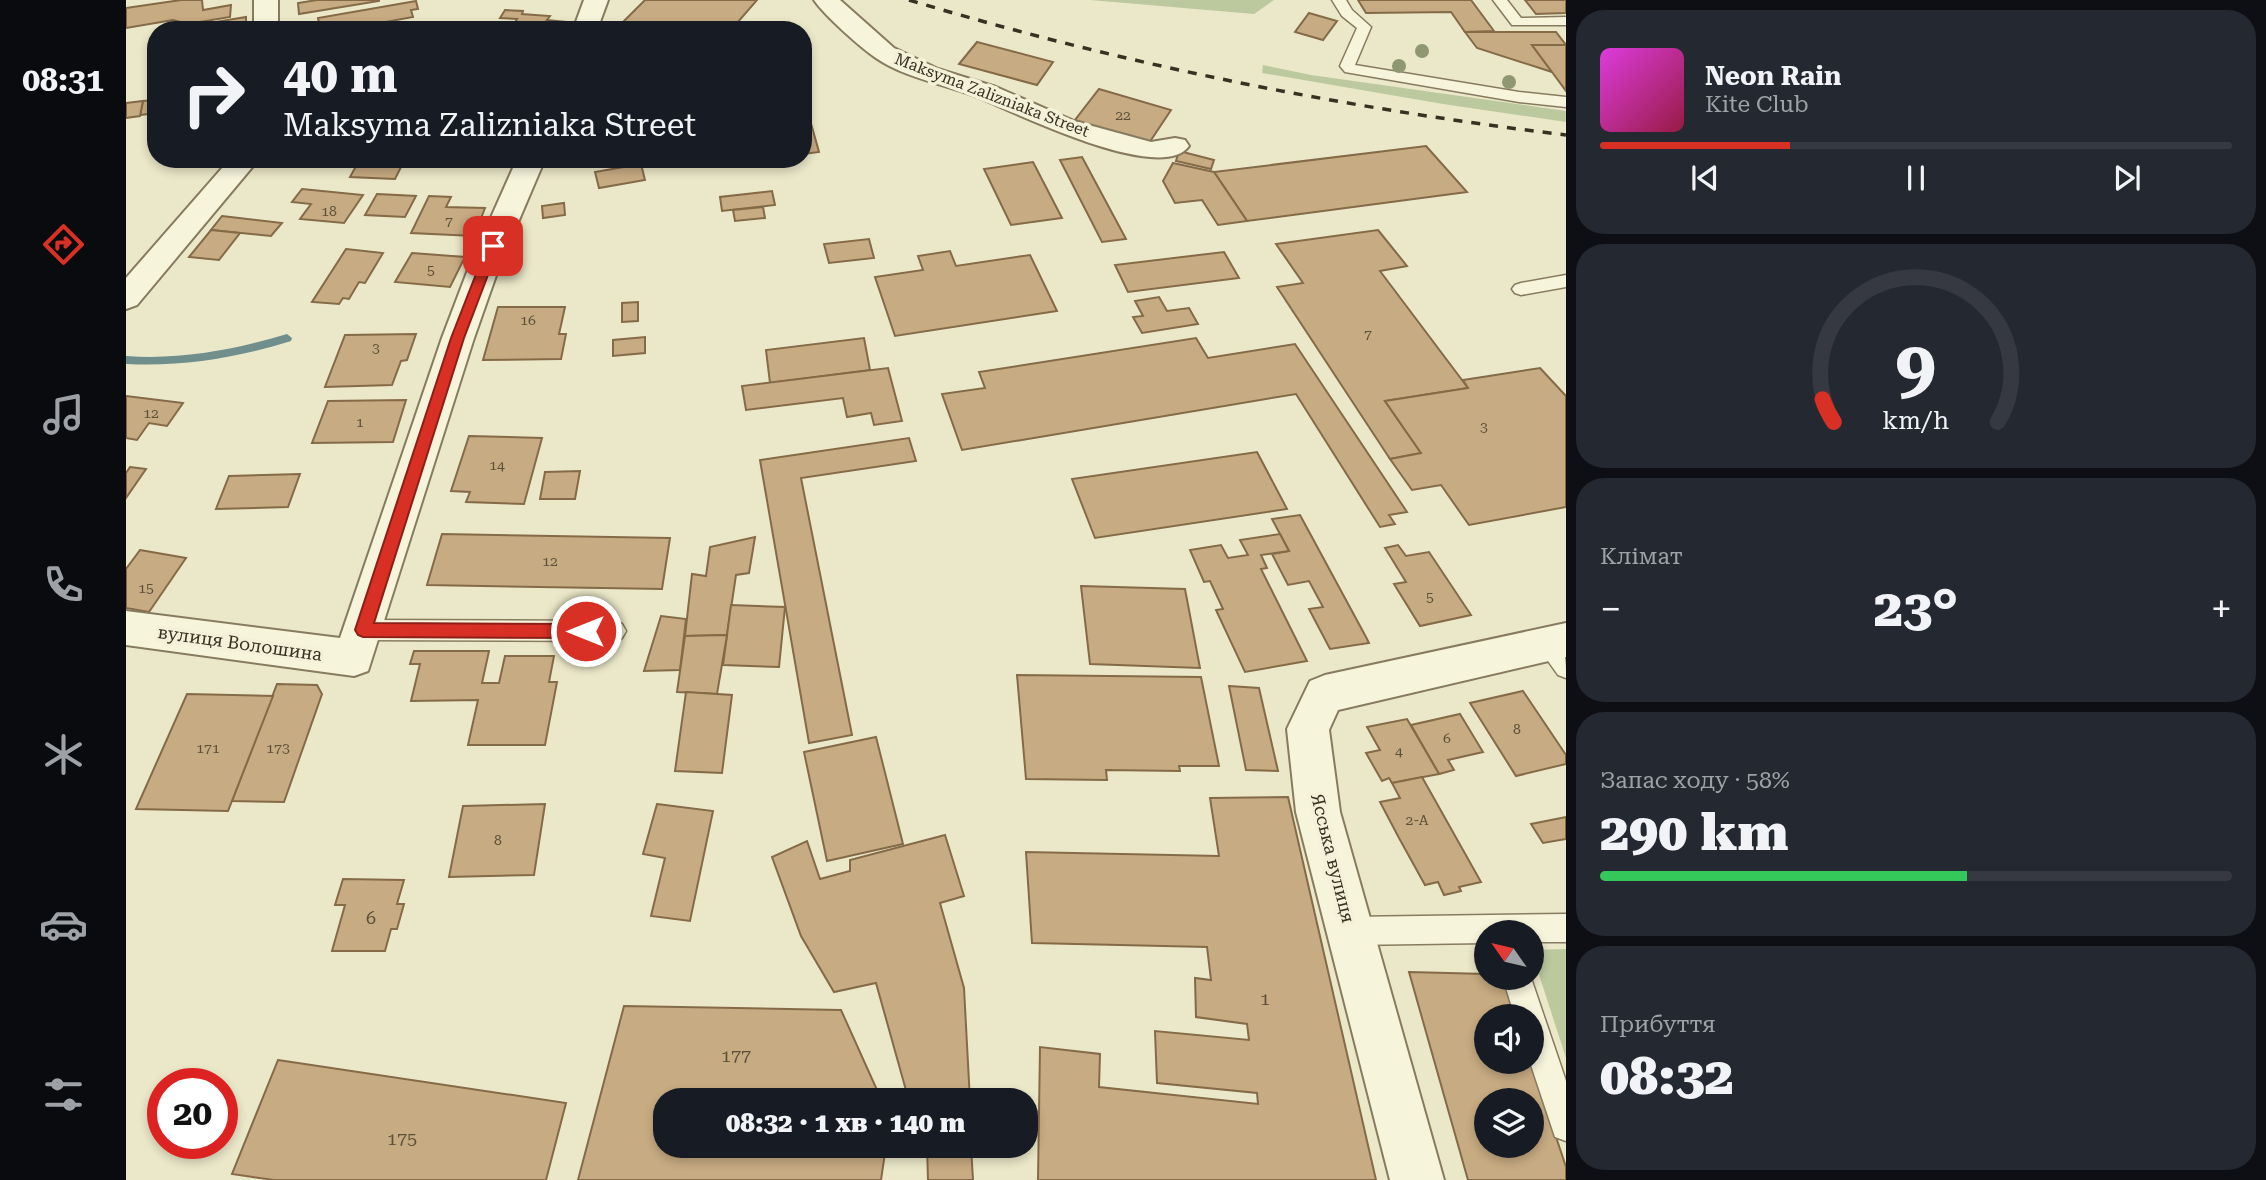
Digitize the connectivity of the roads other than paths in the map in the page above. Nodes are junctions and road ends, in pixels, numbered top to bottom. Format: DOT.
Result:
graph roads {
  1 [pos="266,0"];
  2 [pos="596,0"];
  3 [pos="826,0"];
  4 [pos="1339,0"];
  5 [pos="1500,0"];
  6 [pos="266,21"];
  7 [pos="588,21"];
  8 [pos="1566,21"];
  9 [pos="1566,102"];
  10 [pos="1175,146"];
  11 [pos="237,168"];
  12 [pos="527,168"];
  13 [pos="1566,281"];
  14 [pos="1521,289"];
  15 [pos="126,298"];
  16 [pos="126,628"];
  17 [pos="614,631"];
  18 [pos="359,644"];
  19 [pos="1560,651"];
  20 [pos="1566,928"];
  21 [pos="1544,929"];
  22 [pos="1350,931"];
  23 [pos="1474,932"];
  24 [pos="1544,1059"];
  25 [pos="1566,1126"];
  26 [pos="1417,1180"];
  1 -- 6 [label="street"];
  2 -- 7 [label="street"];
  3 -- 10 [label="street, Maksyma Zalizniaka Street"];
  4 -- 9 [label="lane"];
  5 -- 8 [label="lane"];
  11 -- 15 [label="street"];
  12 -- 18 [label="street"];
  13 -- 14 [label="lane"];
  16 -- 18 [label="street, вулиця Волошина"];
  17 -- 18 [label="lane"];
  19 -- 22 [label="street, Ясська вулиця"];
  20 -- 21 [label="lane"];
  22 -- 23 [label="lane"];
  22 -- 26 [label="street, Ясська вулиця"];
  24 -- 25 [label="lane"];
}
